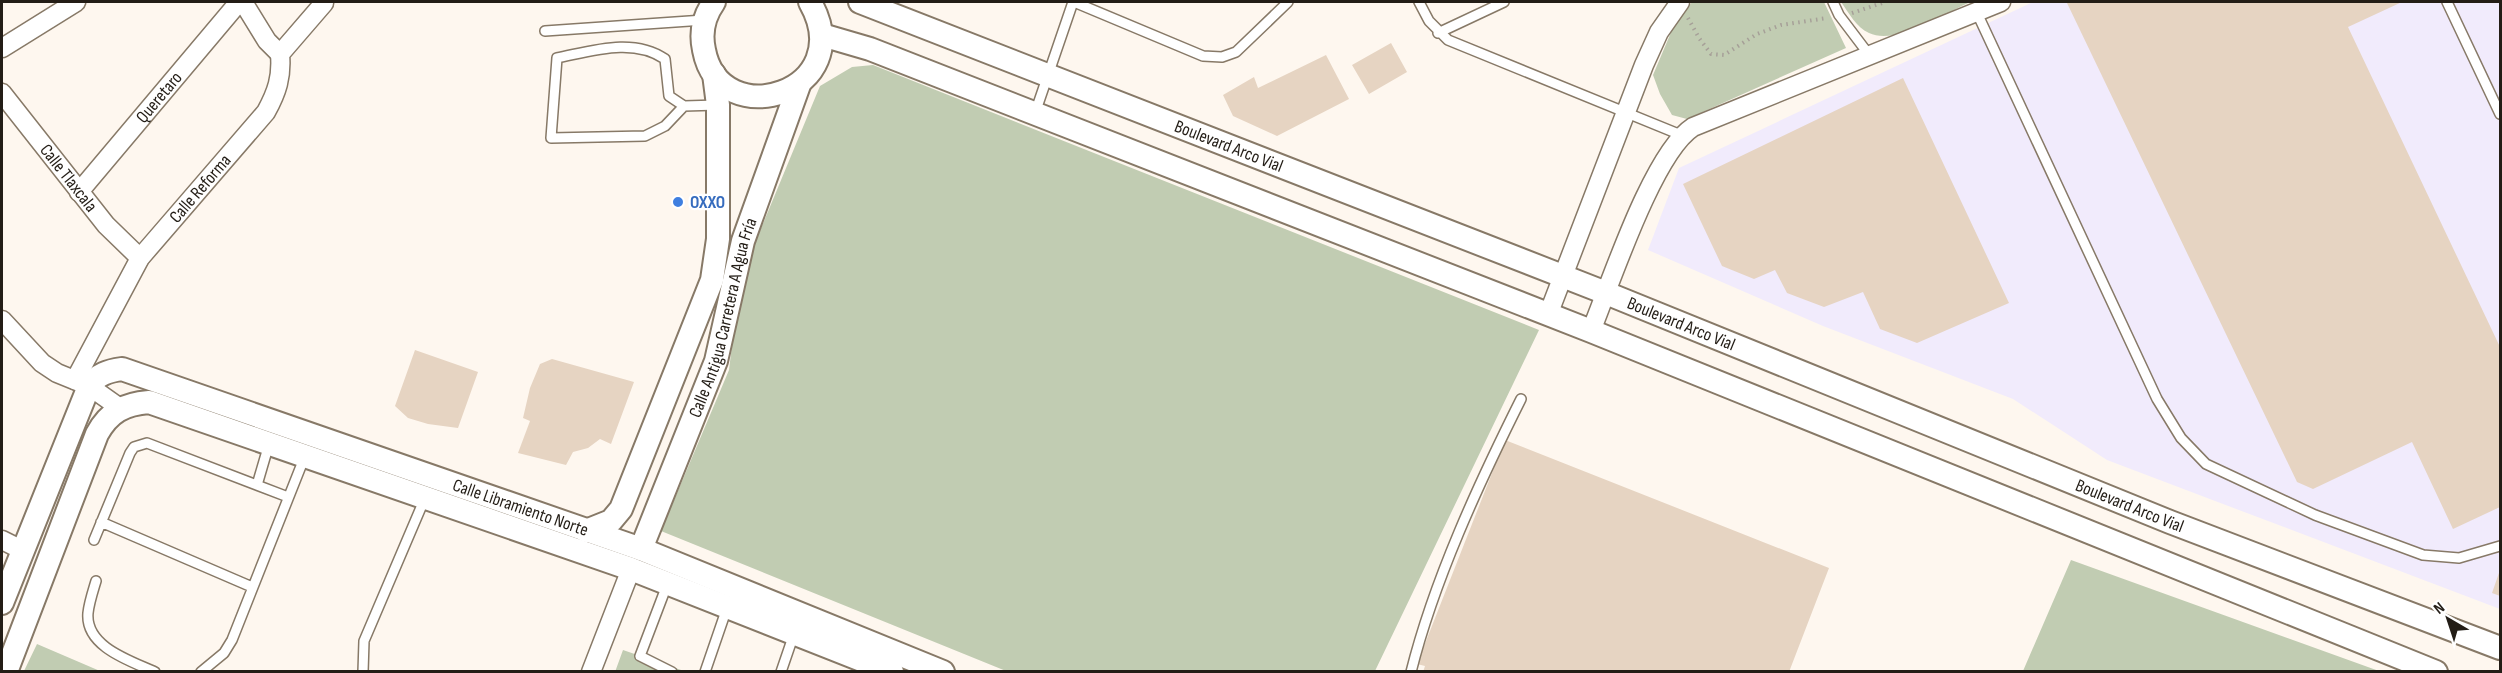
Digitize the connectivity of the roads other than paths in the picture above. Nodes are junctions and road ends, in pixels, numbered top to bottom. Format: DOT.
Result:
graph roads {
  1 [pos="76,2"];
  2 [pos="241,2"];
  3 [pos="810,2"];
  4 [pos="862,2"];
  5 [pos="1074,2"];
  6 [pos="1288,2"];
  7 [pos="1419,2"];
  8 [pos="1503,2"];
  9 [pos="1680,2"];
  10 [pos="1833,2"];
  11 [pos="2001,2"];
  12 [pos="2447,2"];
  13 [pos="324,3"];
  14 [pos="710,7"];
  15 [pos="1977,13"];
  16 [pos="545,31"];
  17 [pos="1438,33"];
  18 [pos="822,35"];
  19 [pos="2,48"];
  20 [pos="280,54"];
  21 [pos="1870,56"];
  22 [pos="714,74"];
  23 [pos="1049,74"];
  24 [pos="799,85"];
  25 [pos="2,93"];
  26 [pos="718,105"];
  27 [pos="684,106"];
  28 [pos="1627,111"];
  29 [pos="1035,113"];
  30 [pos="2500,114"];
  31 [pos="1681,135"];
  32 [pos="79,192"];
  33 [pos="140,258"];
  34 [pos="1561,276"];
  35 [pos="712,280"];
  36 [pos="1606,293"];
  37 [pos="1548,315"];
  38 [pos="2,320"];
  39 [pos="1591,331"];
  40 [pos="86,382"];
  41 [pos="1521,399"];
  42 [pos="120,408"];
  43 [pos="268,444"];
  44 [pos="304,456"];
  45 [pos="257,485"];
  46 [pos="288,497"];
  47 [pos="425,498"];
  48 [pos="101,522"];
  49 [pos="2170,522"];
  50 [pos="586,531"];
  51 [pos="94,540"];
  52 [pos="12,545"];
  53 [pos="2500,546"];
  54 [pos="641,549"];
  55 [pos="2157,558"];
  56 [pos="631,569"];
  57 [pos="96,581"];
  58 [pos="667,585"];
  59 [pos="252,587"];
  60 [pos="2,603"];
  61 [pos="727,608"];
  62 [pos="794,633"];
  63 [pos="2500,648"];
  64 [pos="898,666"];
  65 [pos="6,672"];
  66 [pos="156,672"];
  67 [pos="201,672"];
  68 [pos="363,672"];
  69 [pos="591,672"];
  70 [pos="672,672"];
  71 [pos="705,672"];
  72 [pos="781,672"];
  73 [pos="944,672"];
  74 [pos="1411,672"];
  75 [pos="2436,672"];
  1 -- 19 [label="street"];
  2 -- 20 [label="street"];
  2 -- 32 [label="street, Queretaro"];
  3 -- 18 [label="street"];
  4 -- 23 [label="street, Boulevard Arco Vial"];
  5 -- 6 [label="lane"];
  5 -- 23 [label="lane"];
  7 -- 17 [label="lane"];
  8 -- 17 [label="lane"];
  9 -- 28 [label="street"];
  10 -- 21 [label="lane"];
  11 -- 15 [label="street"];
  12 -- 30 [label="lane"];
  13 -- 20 [label="street"];
  14 -- 16 [label="lane"];
  14 -- 22 [label="street, Calle Antigua Carretera A Agua Fría"];
  15 -- 21 [label="street"];
  15 -- 53 [label="lane"];
  17 -- 28 [label="lane"];
  18 -- 24 [label="street, Calle Antigua Carretera A Agua Fría"];
  18 -- 29 [label="street"];
  20 -- 33 [label="street, Calle Reforma"];
  21 -- 31 [label="street"];
  22 -- 24 [label="street"];
  22 -- 26 [label="street, Calle Antigua Carretera A Agua Fría"];
  23 -- 29 [label="lane"];
  23 -- 34 [label="street, Boulevard Arco Vial"];
  24 -- 54 [label="street, Calle Antigua Carretera A Agua Fría"];
  25 -- 32 [label="street, Calle Tlaxcala"];
  26 -- 27 [label="lane"];
  26 -- 35 [label="street, Calle Antigua Carretera A Agua Fría"];
  27 -- 27 [label="lane"];
  28 -- 31 [label="lane"];
  28 -- 34 [label="street"];
  29 -- 37 [label="street"];
  31 -- 36 [label="street"];
  32 -- 33 [label="street, Calle Tlaxcala"];
  33 -- 40 [label="street, Calle Reforma"];
  34 -- 36 [label="street, Boulevard Arco Vial"];
  34 -- 37 [label="street"];
  35 -- 50 [label="street"];
  35 -- 54 [label="street"];
  36 -- 39 [label="street"];
  36 -- 49 [label="street, Boulevard Arco Vial"];
  37 -- 39 [label="street"];
  38 -- 40 [label="street"];
  39 -- 55 [label="street"];
  40 -- 42 [label="street"];
  40 -- 50 [label="street, Calle Libramiento Norte"];
  40 -- 52 [label="street, Calle Reforma"];
  41 -- 74 [label="lane"];
  42 -- 43 [label="street, Calle Libramiento Norte"];
  42 -- 65 [label="street"];
  43 -- 44 [label="street, Calle Libramiento Norte"];
  43 -- 45 [label="lane"];
  44 -- 46 [label="lane"];
  44 -- 47 [label="street, Calle Libramiento Norte"];
  45 -- 46 [label="lane"];
  45 -- 48 [label="lane"];
  46 -- 59 [label="lane"];
  47 -- 56 [label="street, Calle Libramiento Norte"];
  47 -- 68 [label="lane"];
  48 -- 51 [label="lane"];
  48 -- 59 [label="lane"];
  49 -- 55 [label="street"];
  49 -- 63 [label="street, Boulevard Arco Vial"];
  50 -- 54 [label="street, Calle Libramiento Norte"];
  52 -- 60 [label="street, Calle Reforma"];
  54 -- 56 [label="street"];
  54 -- 64 [label="street, Calle Libramiento Norte"];
  55 -- 75 [label="street"];
  56 -- 58 [label="street, Calle Libramiento Norte"];
  56 -- 69 [label="street"];
  57 -- 66 [label="lane"];
  58 -- 61 [label="street, Calle Libramiento Norte"];
  58 -- 70 [label="lane"];
  59 -- 67 [label="lane"];
  61 -- 62 [label="street, Calle Libramiento Norte"];
  61 -- 71 [label="lane"];
  62 -- 64 [label="street, Calle Libramiento Norte"];
  62 -- 72 [label="lane"];
  64 -- 73 [label="street, Calle Libramiento Norte"];
}
